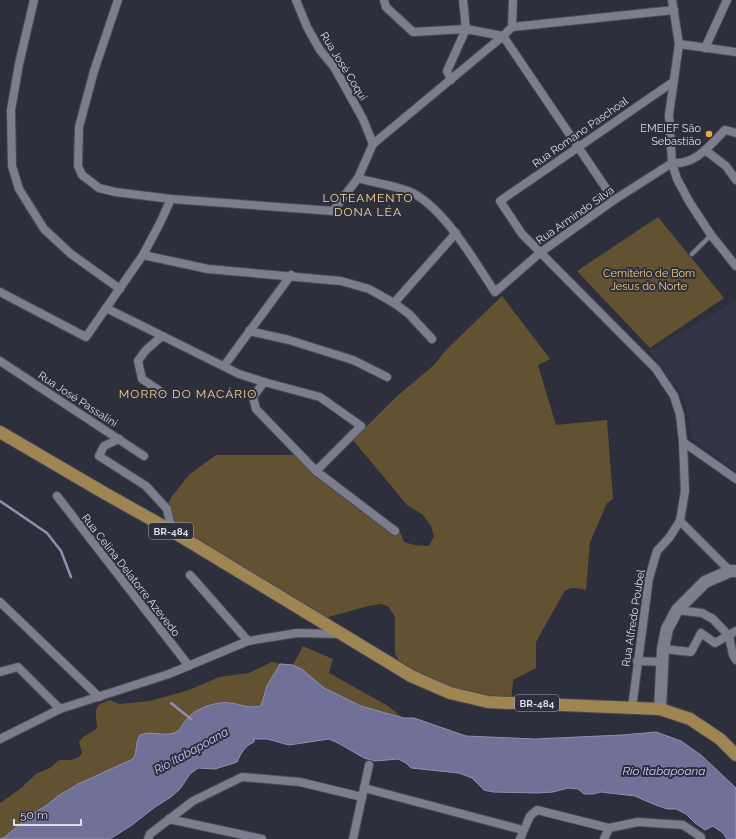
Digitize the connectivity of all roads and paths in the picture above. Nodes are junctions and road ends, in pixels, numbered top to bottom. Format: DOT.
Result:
graph roads {
  1 [pos="34,0"];
  2 [pos="118,0"];
  3 [pos="296,0"];
  4 [pos="384,0"];
  5 [pos="463,0"];
  6 [pos="513,0"];
  7 [pos="672,0"];
  8 [pos="727,0"];
  9 [pos="674,10"];
  10 [pos="512,27"];
  11 [pos="466,29"];
  12 [pos="503,36"];
  13 [pos="679,44"];
  14 [pos="705,48"];
  15 [pos="736,52"];
  16 [pos="451,80"];
  17 [pos="673,82"];
  18 [pos="736,133"];
  19 [pos="373,144"];
  20 [pos="577,148"];
  21 [pos="705,150"];
  22 [pos="672,163"];
  23 [pos="358,178"];
  24 [pos="736,180"];
  25 [pos="171,199"];
  26 [pos="614,200"];
  27 [pos="500,201"];
  28 [pos="456,233"];
  29 [pos="711,235"];
  30 [pos="541,252"];
  31 [pos="692,254"];
  32 [pos="143,255"];
  33 [pos="736,266"];
  34 [pos="291,275"];
  35 [pos="120,289"];
  36 [pos="0,293"];
  37 [pos="394,303"];
  38 [pos="106,308"];
  39 [pos="250,331"];
  40 [pos="162,336"];
  41 [pos="432,339"];
  42 [pos="0,361"];
  43 [pos="224,366"];
  44 [pos="387,377"];
  45 [pos="264,382"];
  46 [pos="160,391"];
  47 [pos="0,432"];
  48 [pos="119,439"];
  49 [pos="683,442"];
  50 [pos="144,456"];
  51 [pos="316,472"];
  52 [pos="736,479"];
  53 [pos="56,496"];
  54 [pos="680,521"];
  55 [pos="172,531"];
  56 [pos="395,531"];
  57 [pos="733,571"];
  58 [pos="190,575"];
  59 [pos="0,602"];
  60 [pos="677,610"];
  61 [pos="733,633"];
  62 [pos="340,634"];
  63 [pos="248,641"];
  64 [pos="663,649"];
  65 [pos="736,660"];
  66 [pos="637,661"];
  67 [pos="663,662"];
  68 [pos="189,666"];
  69 [pos="0,672"];
  70 [pos="99,697"];
  71 [pos="632,708"];
  72 [pos="660,709"];
  73 [pos="60,710"];
  74 [pos="0,739"];
  75 [pos="736,755"];
  76 [pos="369,765"];
  77 [pos="364,788"];
  78 [pos="362,797"];
  79 [pos="169,819"];
  80 [pos="609,828"];
  81 [pos="523,830"];
  82 [pos="701,838"];
  83 [pos="148,839"];
  84 [pos="262,839"];
  85 [pos="354,839"];
  86 [pos="520,839"];
  87 [pos="604,839"];
  1 -- 35 [label="street"];
  2 -- 25 [label="street"];
  3 -- 19 [label="street, Rua José Coqui"];
  4 -- 11 [label="street"];
  5 -- 11 [label="street"];
  6 -- 10 [label="street"];
  7 -- 9 [label="street"];
  8 -- 14 [label="street"];
  9 -- 10 [label="street"];
  9 -- 13 [label="street"];
  10 -- 12 [label="street"];
  11 -- 12 [label="street"];
  11 -- 16 [label="street"];
  12 -- 16 [label="street"];
  12 -- 20 [label="street"];
  13 -- 14 [label="street"];
  13 -- 17 [label="street"];
  14 -- 15 [label="street"];
  16 -- 19 [label="street"];
  17 -- 20 [label="street, Rua Romano Paschoal"];
  17 -- 22 [label="street"];
  18 -- 21 [label="street"];
  19 -- 23 [label="street"];
  20 -- 26 [label="street"];
  20 -- 27 [label="street, Rua Romano Paschoal"];
  21 -- 22 [label="street"];
  21 -- 24 [label="street"];
  22 -- 26 [label="street, Rua Armindo Silva"];
  22 -- 29 [label="street"];
  23 -- 25 [label="street"];
  23 -- 28 [label="street"];
  25 -- 32 [label="street"];
  26 -- 30 [label="street, Rua Armindo Silva"];
  27 -- 30 [label="street, Rua Alfredo Poubel"];
  28 -- 30 [label="street, Rua Armindo Silva"];
  28 -- 37 [label="street"];
  29 -- 31 [label="lane"];
  29 -- 33 [label="street"];
  30 -- 49 [label="street, Rua Alfredo Poubel"];
  32 -- 34 [label="street"];
  32 -- 35 [label="street"];
  34 -- 37 [label="street"];
  34 -- 39 [label="street"];
  35 -- 38 [label="street"];
  36 -- 38 [label="street"];
  37 -- 41 [label="street"];
  38 -- 40 [label="street"];
  39 -- 43 [label="street"];
  39 -- 44 [label="street"];
  40 -- 43 [label="street"];
  40 -- 46 [label="street"];
  42 -- 48 [label="street, Rua José Passalini"];
  43 -- 45 [label="street"];
  45 -- 51 [label="street"];
  45 -- 51 [label="street"];
  47 -- 55 [label="main road, BR-484"];
  48 -- 50 [label="street, Rua José Passalini"];
  48 -- 55 [label="street"];
  49 -- 52 [label="street"];
  49 -- 54 [label="street, Rua Alfredo Poubel"];
  51 -- 56 [label="street"];
  53 -- 68 [label="street, Rua Celina Delatorre Azevedo"];
  54 -- 57 [label="street"];
  54 -- 66 [label="street, Rua Alfredo Poubel"];
  55 -- 62 [label="main road, BR-484"];
  57 -- 60 [label="street"];
  58 -- 63 [label="street"];
  59 -- 70 [label="street"];
  60 -- 61 [label="street"];
  60 -- 64 [label="street"];
  61 -- 64 [label="street"];
  61 -- 65 [label="street"];
  62 -- 63 [label="street"];
  62 -- 71 [label="main road, BR-484"];
  63 -- 68 [label="street"];
  64 -- 67 [label="street"];
  66 -- 67 [label="street"];
  66 -- 71 [label="street, Rua Alfredo Poubel"];
  67 -- 72 [label="street"];
  68 -- 70 [label="street"];
  69 -- 73 [label="street"];
  70 -- 73 [label="street"];
  71 -- 72 [label="main road, BR-484"];
  72 -- 75 [label="main road, BR-484"];
  73 -- 74 [label="street"];
  76 -- 77 [label="street"];
  77 -- 78 [label="street"];
  77 -- 81 [label="street"];
  78 -- 79 [label="street"];
  78 -- 85 [label="street"];
  79 -- 83 [label="street"];
  79 -- 84 [label="street"];
  80 -- 81 [label="street"];
  80 -- 82 [label="street"];
  80 -- 87 [label="street"];
  81 -- 86 [label="street"];
}
